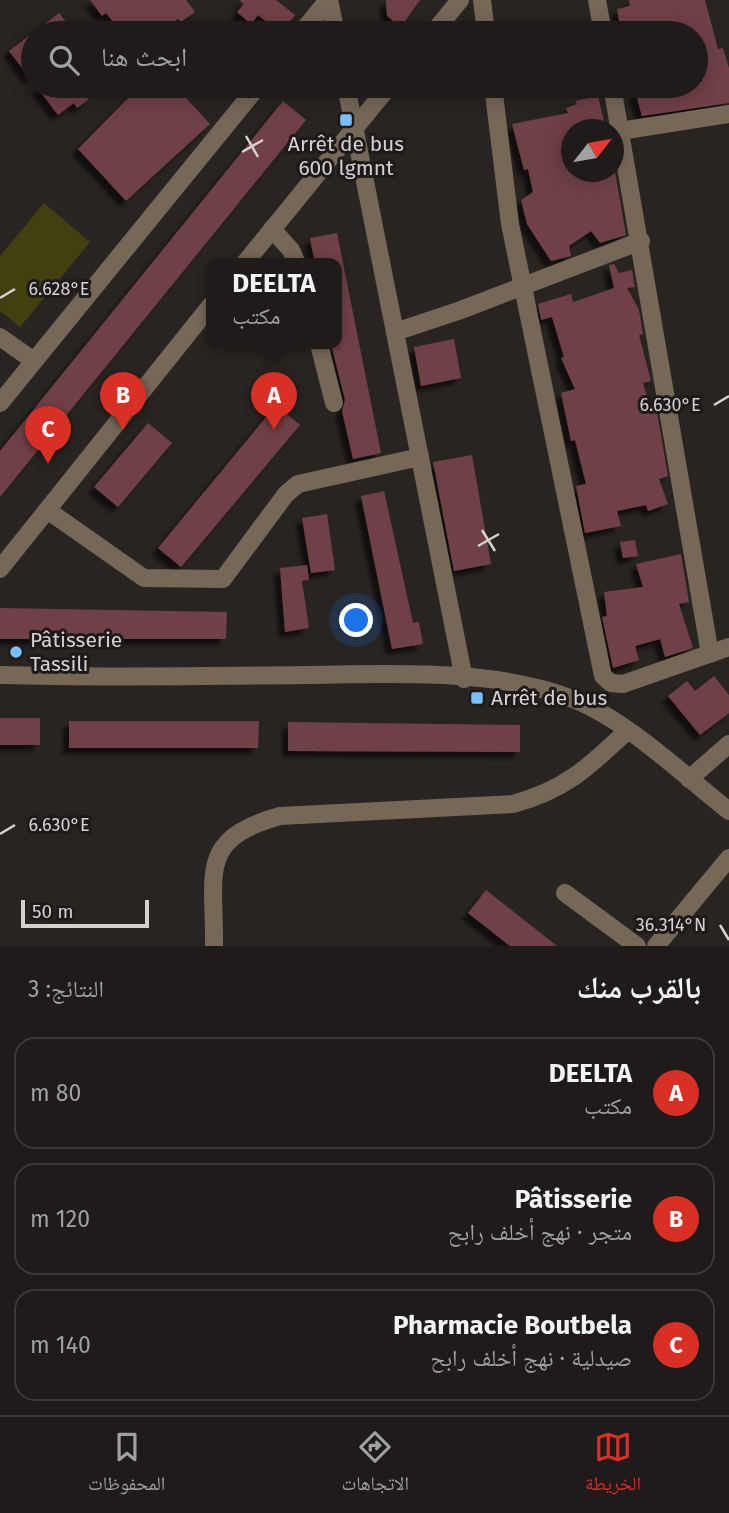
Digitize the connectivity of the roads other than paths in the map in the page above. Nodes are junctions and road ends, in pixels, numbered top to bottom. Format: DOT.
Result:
graph roads {
  1 [pos="329,0"];
  2 [pos="460,0"];
  3 [pos="482,0"];
  4 [pos="597,0"];
  5 [pos="311,21"];
  6 [pos="333,21"];
  7 [pos="443,21"];
  8 [pos="485,21"];
  9 [pos="601,21"];
  10 [pos="248,98"];
  11 [pos="349,98"];
  12 [pos="379,98"];
  13 [pos="494,98"];
  14 [pos="614,98"];
  15 [pos="729,114"];
  16 [pos="618,119"];
  17 [pos="355,127"];
  18 [pos="624,130"];
  19 [pos="624,152"];
  20 [pos="272,229"];
  21 [pos="641,241"];
  22 [pos="249,258"];
  23 [pos="294,258"];
  24 [pos="523,286"];
  25 [pos="206,311"];
  26 [pos="395,332"];
  27 [pos="0,337"];
  28 [pos="320,349"];
  29 [pos="34,361"];
  30 [pos="0,403"];
  31 [pos="334,403"];
  32 [pos="421,457"];
  33 [pos="47,510"];
  34 [pos="0,569"];
  35 [pos="729,647"];
  36 [pos="710,654"];
  37 [pos="0,675"];
  38 [pos="464,679"];
  39 [pos="627,732"];
  40 [pos="729,744"];
  41 [pos="689,779"];
  42 [pos="729,811"];
  43 [pos="729,858"];
  44 [pos="565,893"];
  45 [pos="214,946"];
  46 [pos="637,946"];
  47 [pos="656,946"];
  1 -- 5 [label="street"];
  1 -- 6 [label="street"];
  2 -- 7 [label="street"];
  3 -- 8 [label="street"];
  4 -- 9 [label="street"];
  10 -- 29 [label="street"];
  11 -- 17 [label="street"];
  12 -- 17 [label="street"];
  13 -- 24 [label="street"];
  14 -- 16 [label="street"];
  15 -- 18 [label="street"];
  17 -- 20 [label="street"];
  17 -- 26 [label="street"];
  19 -- 21 [label="street"];
  20 -- 22 [label="street"];
  20 -- 23 [label="street"];
  21 -- 24 [label="street"];
  21 -- 36 [label="street"];
  24 -- 26 [label="street"];
  24 -- 36 [label="street"];
  25 -- 33 [label="street"];
  26 -- 32 [label="street"];
  27 -- 29 [label="street"];
  28 -- 31 [label="street"];
  29 -- 30 [label="street"];
  32 -- 33 [label="street"];
  32 -- 38 [label="street"];
  33 -- 34 [label="street"];
  35 -- 36 [label="street"];
  37 -- 38 [label="street"];
  38 -- 39 [label="street"];
  39 -- 41 [label="street"];
  39 -- 45 [label="street"];
  40 -- 41 [label="street"];
  41 -- 42 [label="street"];
  43 -- 47 [label="street"];
  44 -- 46 [label="street"];
}
